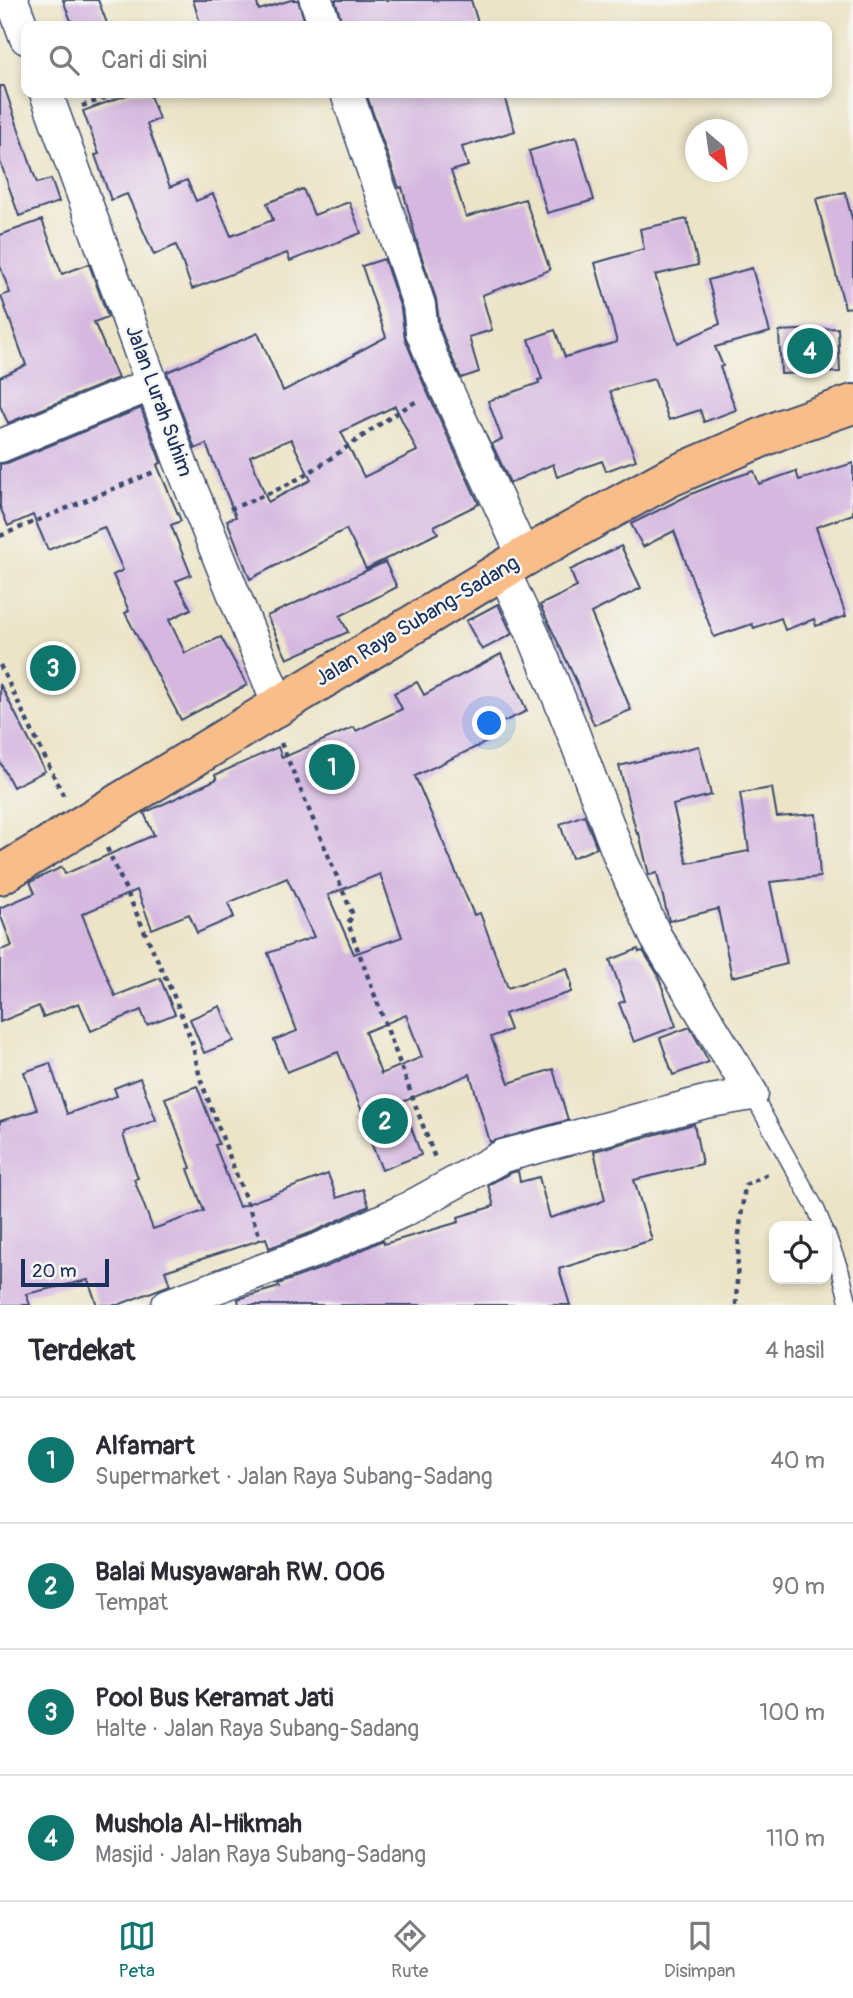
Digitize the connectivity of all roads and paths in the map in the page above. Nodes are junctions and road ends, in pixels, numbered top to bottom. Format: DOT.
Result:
graph roads {
  1 [pos="12,0"];
  2 [pos="316,0"];
  3 [pos="323,21"];
  4 [pos="21,24"];
  5 [pos="88,98"];
  6 [pos="349,98"];
  7 [pos="51,104"];
  8 [pos="152,384"];
  9 [pos="444,387"];
  10 [pos="853,404"];
  11 [pos="0,446"];
  12 [pos="180,461"];
  13 [pos="204,520"];
  14 [pos="0,537"];
  15 [pos="513,563"];
  16 [pos="0,665"];
  17 [pos="273,709"];
  18 [pos="86,823"];
  19 [pos="0,875"];
  20 [pos="752,1094"];
  21 [pos="790,1164"];
  22 [pos="444,1188"];
  23 [pos="821,1221"];
  24 [pos="832,1249"];
  25 [pos="271,1267"];
  26 [pos="168,1305"];
  27 [pos="736,1305"];
  28 [pos="849,1305"];
  1 -- 4 [label="street"];
  2 -- 3 [label="street"];
  5 -- 7 [label="path"];
  6 -- 9 [label="street"];
  7 -- 8 [label="street, Jalan Lurah Suhim"];
  8 -- 11 [label="street"];
  8 -- 12 [label="street, Jalan Lurah Suhim"];
  9 -- 13 [label="path"];
  9 -- 15 [label="street"];
  10 -- 15 [label="main road, Jalan Raya Subang-Sadang"];
  12 -- 13 [label="street, Jalan Lurah Suhim"];
  12 -- 14 [label="path"];
  13 -- 17 [label="street, Jalan Lurah Suhim"];
  15 -- 17 [label="main road, Jalan Raya Subang-Sadang"];
  15 -- 20 [label="street"];
  16 -- 18 [label="path"];
  17 -- 18 [label="main road, Jalan Raya Subang-Sadang"];
  17 -- 22 [label="path"];
  18 -- 19 [label="main road, Jalan Raya Subang-Sadang"];
  18 -- 25 [label="path"];
  20 -- 21 [label="lane"];
  20 -- 22 [label="street"];
  21 -- 23 [label="lane"];
  21 -- 27 [label="path"];
  22 -- 25 [label="street"];
  24 -- 28 [label="lane"];
  25 -- 26 [label="street"];
}
